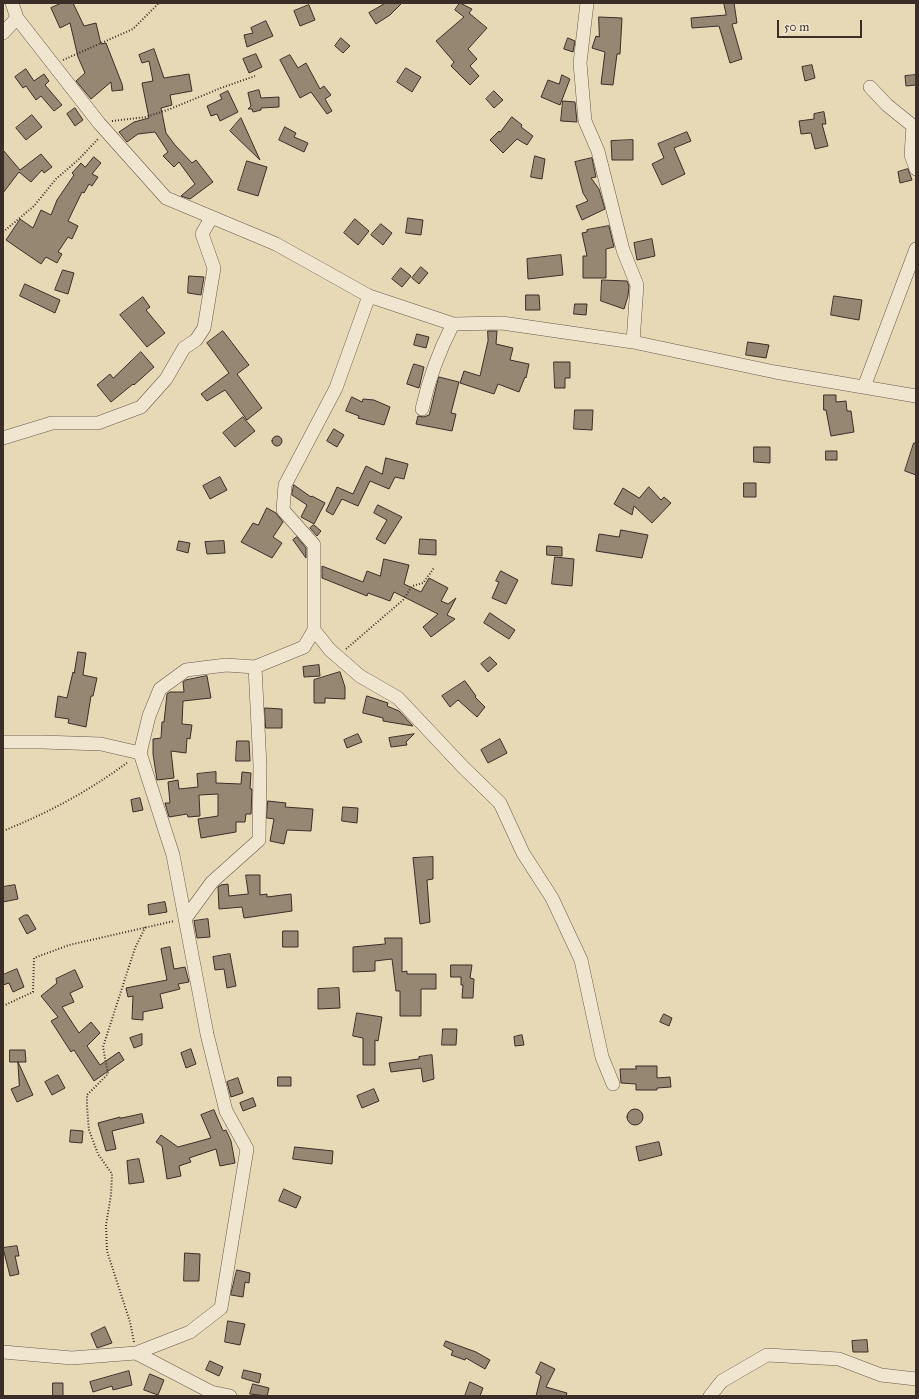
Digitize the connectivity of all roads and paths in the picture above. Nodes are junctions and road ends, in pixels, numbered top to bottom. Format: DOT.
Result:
graph roads {
  1 [pos="12,3"];
  2 [pos="159,3"];
  3 [pos="587,3"];
  4 [pos="17,18"];
  5 [pos="3,33"];
  6 [pos="53,64"];
  7 [pos="255,76"];
  8 [pos="870,88"];
  9 [pos="103,127"];
  10 [pos="916,169"];
  11 [pos="211,218"];
  12 [pos="3,232"];
  13 [pos="916,248"];
  14 [pos="369,296"];
  15 [pos="453,324"];
  16 [pos="633,342"];
  17 [pos="864,387"];
  18 [pos="916,396"];
  19 [pos="422,408"];
  20 [pos="3,438"];
  21 [pos="434,568"];
  22 [pos="314,630"];
  23 [pos="338,657"];
  24 [pos="255,667"];
  25 [pos="3,742"];
  26 [pos="140,753"];
  27 [pos="3,831"];
  28 [pos="185,919"];
  29 [pos="146,926"];
  30 [pos="3,1006"];
  31 [pos="613,1084"];
  32 [pos="3,1352"];
  33 [pos="136,1353"];
  34 [pos="916,1379"];
  35 [pos="230,1396"];
  36 [pos="710,1396"];
  1 -- 4 [label="street"];
  2 -- 6 [label="path"];
  3 -- 16 [label="street"];
  4 -- 5 [label="street"];
  4 -- 6 [label="street"];
  6 -- 9 [label="street"];
  7 -- 9 [label="path"];
  8 -- 10 [label="street"];
  9 -- 11 [label="street"];
  9 -- 12 [label="path"];
  11 -- 14 [label="street"];
  11 -- 20 [label="street"];
  13 -- 17 [label="street"];
  14 -- 15 [label="street"];
  14 -- 22 [label="street"];
  15 -- 16 [label="street"];
  15 -- 19 [label="street"];
  16 -- 17 [label="street"];
  17 -- 18 [label="street"];
  21 -- 23 [label="path"];
  22 -- 23 [label="street"];
  22 -- 24 [label="street"];
  23 -- 31 [label="street"];
  24 -- 26 [label="street"];
  24 -- 28 [label="street"];
  25 -- 26 [label="street"];
  26 -- 27 [label="path"];
  26 -- 28 [label="street"];
  28 -- 29 [label="path"];
  28 -- 33 [label="street"];
  29 -- 30 [label="path"];
  29 -- 33 [label="path"];
  32 -- 33 [label="street"];
  33 -- 35 [label="street"];
  34 -- 36 [label="street"];
}
